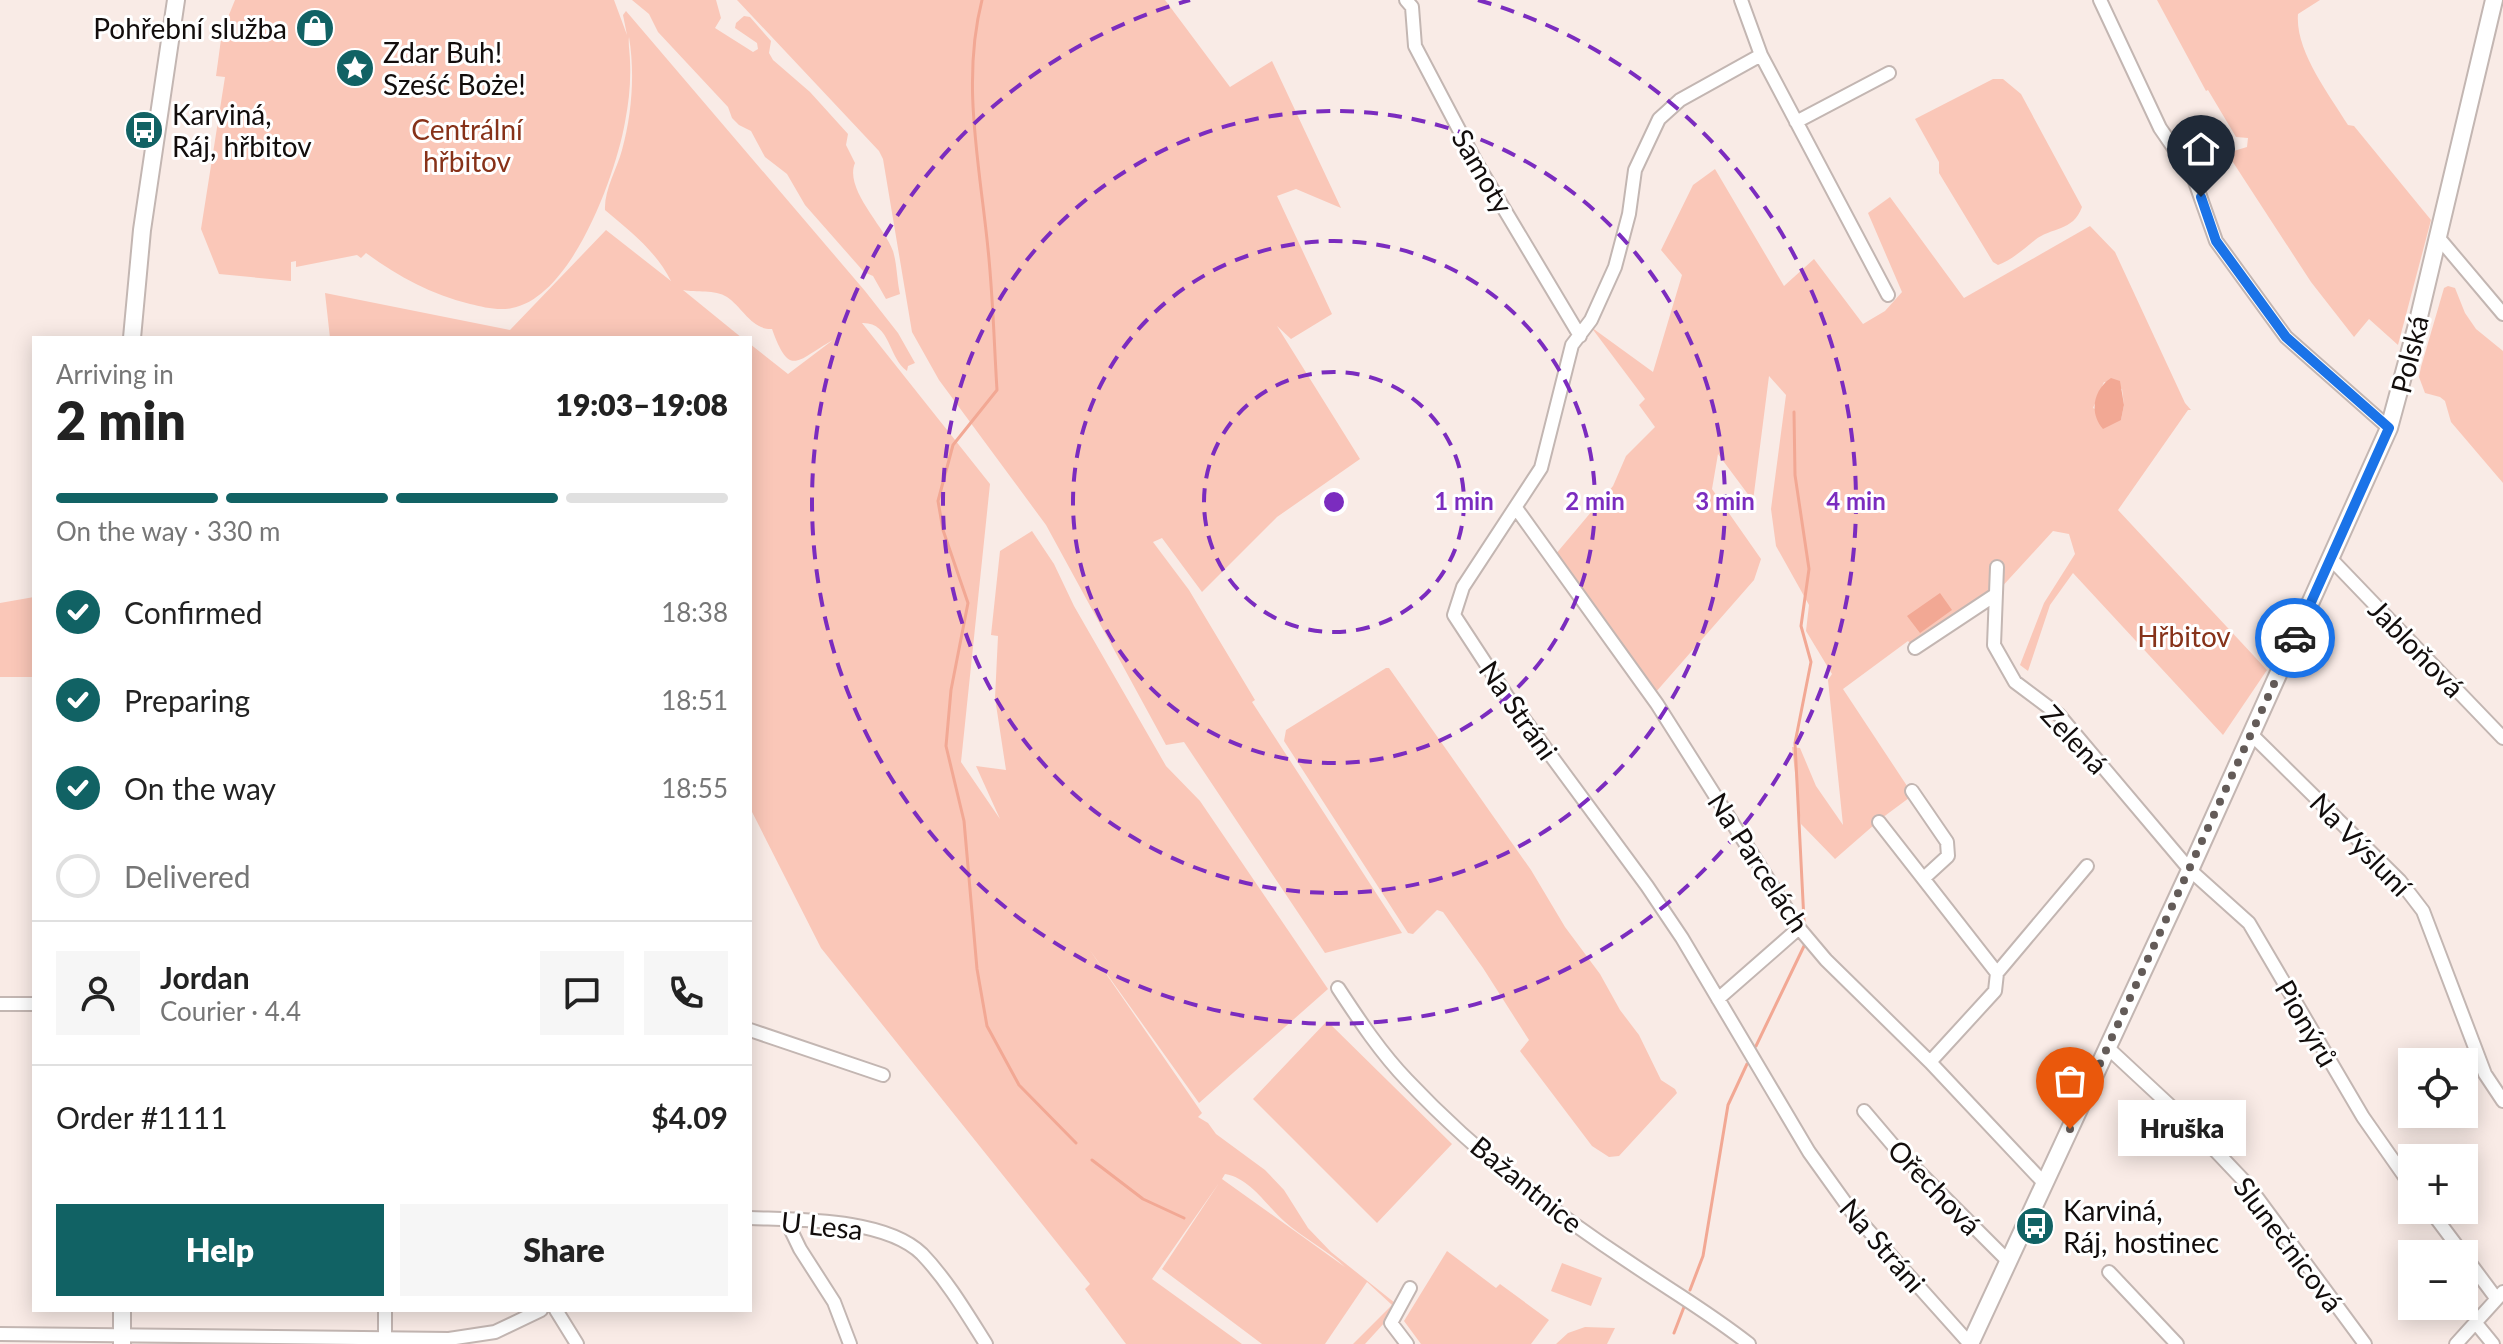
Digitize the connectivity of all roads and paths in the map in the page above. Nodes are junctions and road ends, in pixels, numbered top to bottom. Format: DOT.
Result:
graph roads {
  1 [pos="176,0"];
  2 [pos="1406,0"];
  3 [pos="1741,0"];
  4 [pos="2100,0"];
  5 [pos="2496,10"];
  6 [pos="1761,55"];
  7 [pos="1889,73"];
  8 [pos="1796,122"];
  9 [pos="2438,237"];
  10 [pos="1888,295"];
  11 [pos="2503,314"];
  12 [pos="132,336"];
  13 [pos="1580,336"];
  14 [pos="2389,428"];
  15 [pos="1516,508"];
  16 [pos="2331,559"];
  17 [pos="1997,567"];
  18 [pos="1995,595"];
  19 [pos="1915,648"];
  20 [pos="2252,735"];
  21 [pos="2503,738"];
  22 [pos="1912,791"];
  23 [pos="1879,822"];
  24 [pos="2087,866"];
  25 [pos="2190,870"];
  26 [pos="1924,878"];
  27 [pos="1799,928"];
  28 [pos="1997,973"];
  29 [pos="1338,988"];
  30 [pos="1718,999"];
  31 [pos="0,1004"];
  32 [pos="32,1004"];
  33 [pos="752,1031"];
  34 [pos="2107,1047"];
  35 [pos="1930,1062"];
  36 [pos="883,1075"];
  37 [pos="2503,1101"];
  38 [pos="1864,1111"];
  39 [pos="2398,1167"];
  40 [pos="2044,1183"];
  41 [pos="752,1218"];
  42 [pos="786,1220"];
  43 [pos="2441,1224"];
  44 [pos="2453,1240"];
  45 [pos="2008,1261"];
  46 [pos="2478,1271"];
  47 [pos="2109,1272"];
  48 [pos="1410,1288"];
  49 [pos="2500,1295"];
  50 [pos="122,1312"];
  51 [pos="385,1312"];
  52 [pos="537,1312"];
  53 [pos="557,1312"];
  54 [pos="2475,1322"];
  55 [pos="0,1334"];
  56 [pos="122,1340"];
  57 [pos="385,1342"];
  58 [pos="577,1344"];
  59 [pos="850,1344"];
  60 [pos="986,1344"];
  61 [pos="1407,1344"];
  62 [pos="1749,1344"];
  63 [pos="1970,1344"];
  64 [pos="2177,1344"];
  65 [pos="2365,1344"];
  66 [pos="2456,1344"];
  67 [pos="2493,1344"];
  1 -- 12 [label="street"];
  2 -- 13 [label="street, Samoty"];
  3 -- 6 [label="street"];
  4 -- 14 [label="street"];
  5 -- 9 [label="street, Polská"];
  6 -- 8 [label="street"];
  6 -- 13 [label="street, Na Stráni"];
  7 -- 8 [label="street"];
  8 -- 10 [label="street"];
  9 -- 11 [label="street"];
  9 -- 14 [label="street, Polská"];
  13 -- 15 [label="street, Na Stráni"];
  14 -- 16 [label="street, Polská"];
  15 -- 27 [label="street, Na Parcelách"];
  15 -- 30 [label="street, Na Stráni"];
  16 -- 20 [label="street, Polská"];
  16 -- 21 [label="street, Jabloňová"];
  17 -- 18 [label="street, Zelená"];
  18 -- 19 [label="street"];
  18 -- 25 [label="street, Zelená"];
  20 -- 25 [label="street, Polská"];
  20 -- 37 [label="street, Na Výsluní"];
  22 -- 26 [label="street"];
  23 -- 26 [label="street"];
  24 -- 28 [label="street"];
  25 -- 34 [label="street, Polská"];
  25 -- 39 [label="street, Pionýrů"];
  26 -- 28 [label="street"];
  27 -- 30 [label="street"];
  27 -- 35 [label="street, Na Parcelách"];
  28 -- 35 [label="street"];
  29 -- 62 [label="street, Bažantnice"];
  30 -- 63 [label="street, Na Stráni"];
  31 -- 32 [label="street"];
  33 -- 36 [label="street"];
  34 -- 40 [label="street, Polská"];
  34 -- 65 [label="street, Slunečnicová"];
  35 -- 40 [label="street, Na Parcelách"];
  38 -- 45 [label="street, Ořechová"];
  40 -- 45 [label="street, Polská"];
  41 -- 42 [label="street, U Lesa"];
  42 -- 59 [label="street"];
  42 -- 60 [label="street, U Lesa"];
  43 -- 44 [label="street"];
  45 -- 63 [label="street, Polská"];
  46 -- 49 [label="street"];
  47 -- 64 [label="street"];
  48 -- 61 [label="street"];
  49 -- 54 [label="street"];
  50 -- 56 [label="street"];
  51 -- 57 [label="street"];
  52 -- 57 [label="street"];
  53 -- 58 [label="street"];
  54 -- 66 [label="street"];
  54 -- 67 [label="street"];
  55 -- 56 [label="street"];
  56 -- 57 [label="street"];
}
